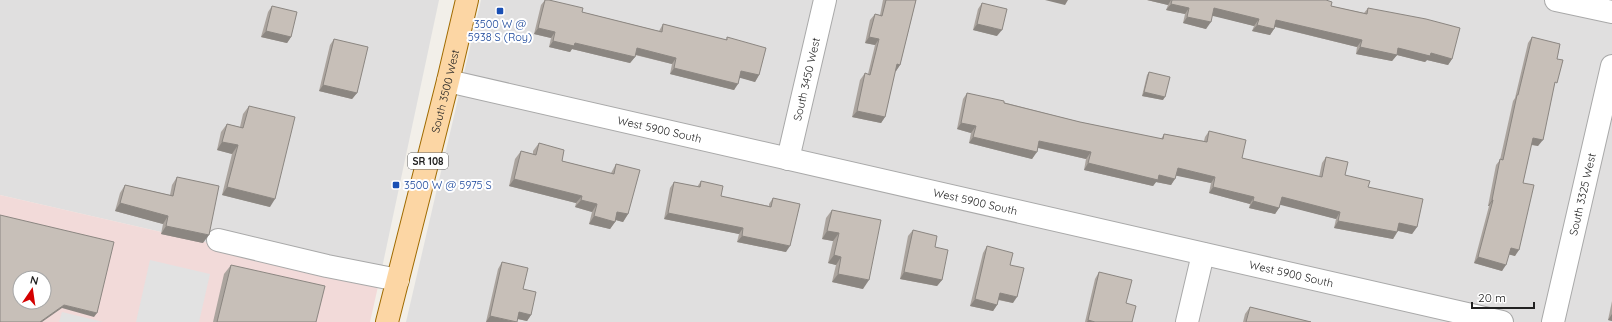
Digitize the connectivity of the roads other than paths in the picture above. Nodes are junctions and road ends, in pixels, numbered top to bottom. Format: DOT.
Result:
graph roads {
  1 [pos="467,0"];
  2 [pos="825,0"];
  3 [pos="1556,0"];
  4 [pos="1612,12"];
  5 [pos="1612,66"];
  6 [pos="448,81"];
  7 [pos="788,159"];
  8 [pos="218,240"];
  9 [pos="1203,254"];
  10 [pos="398,280"];
  11 [pos="387,322"];
  12 [pos="1187,322"];
  13 [pos="1502,322"];
  14 [pos="1553,322"];
  1 -- 6 [label="main road, South 3500 West / SR 108"];
  2 -- 7 [label="street, South 3450 West"];
  3 -- 4 [label="street"];
  5 -- 14 [label="street, South 3325 West"];
  6 -- 7 [label="street, West 5900 South"];
  6 -- 10 [label="main road, South 3500 West / SR 108"];
  7 -- 9 [label="street, West 5900 South"];
  8 -- 10 [label="street"];
  9 -- 12 [label="street"];
  9 -- 13 [label="street, West 5900 South"];
  10 -- 11 [label="main road, South 3500 West / SR 108"];
}
